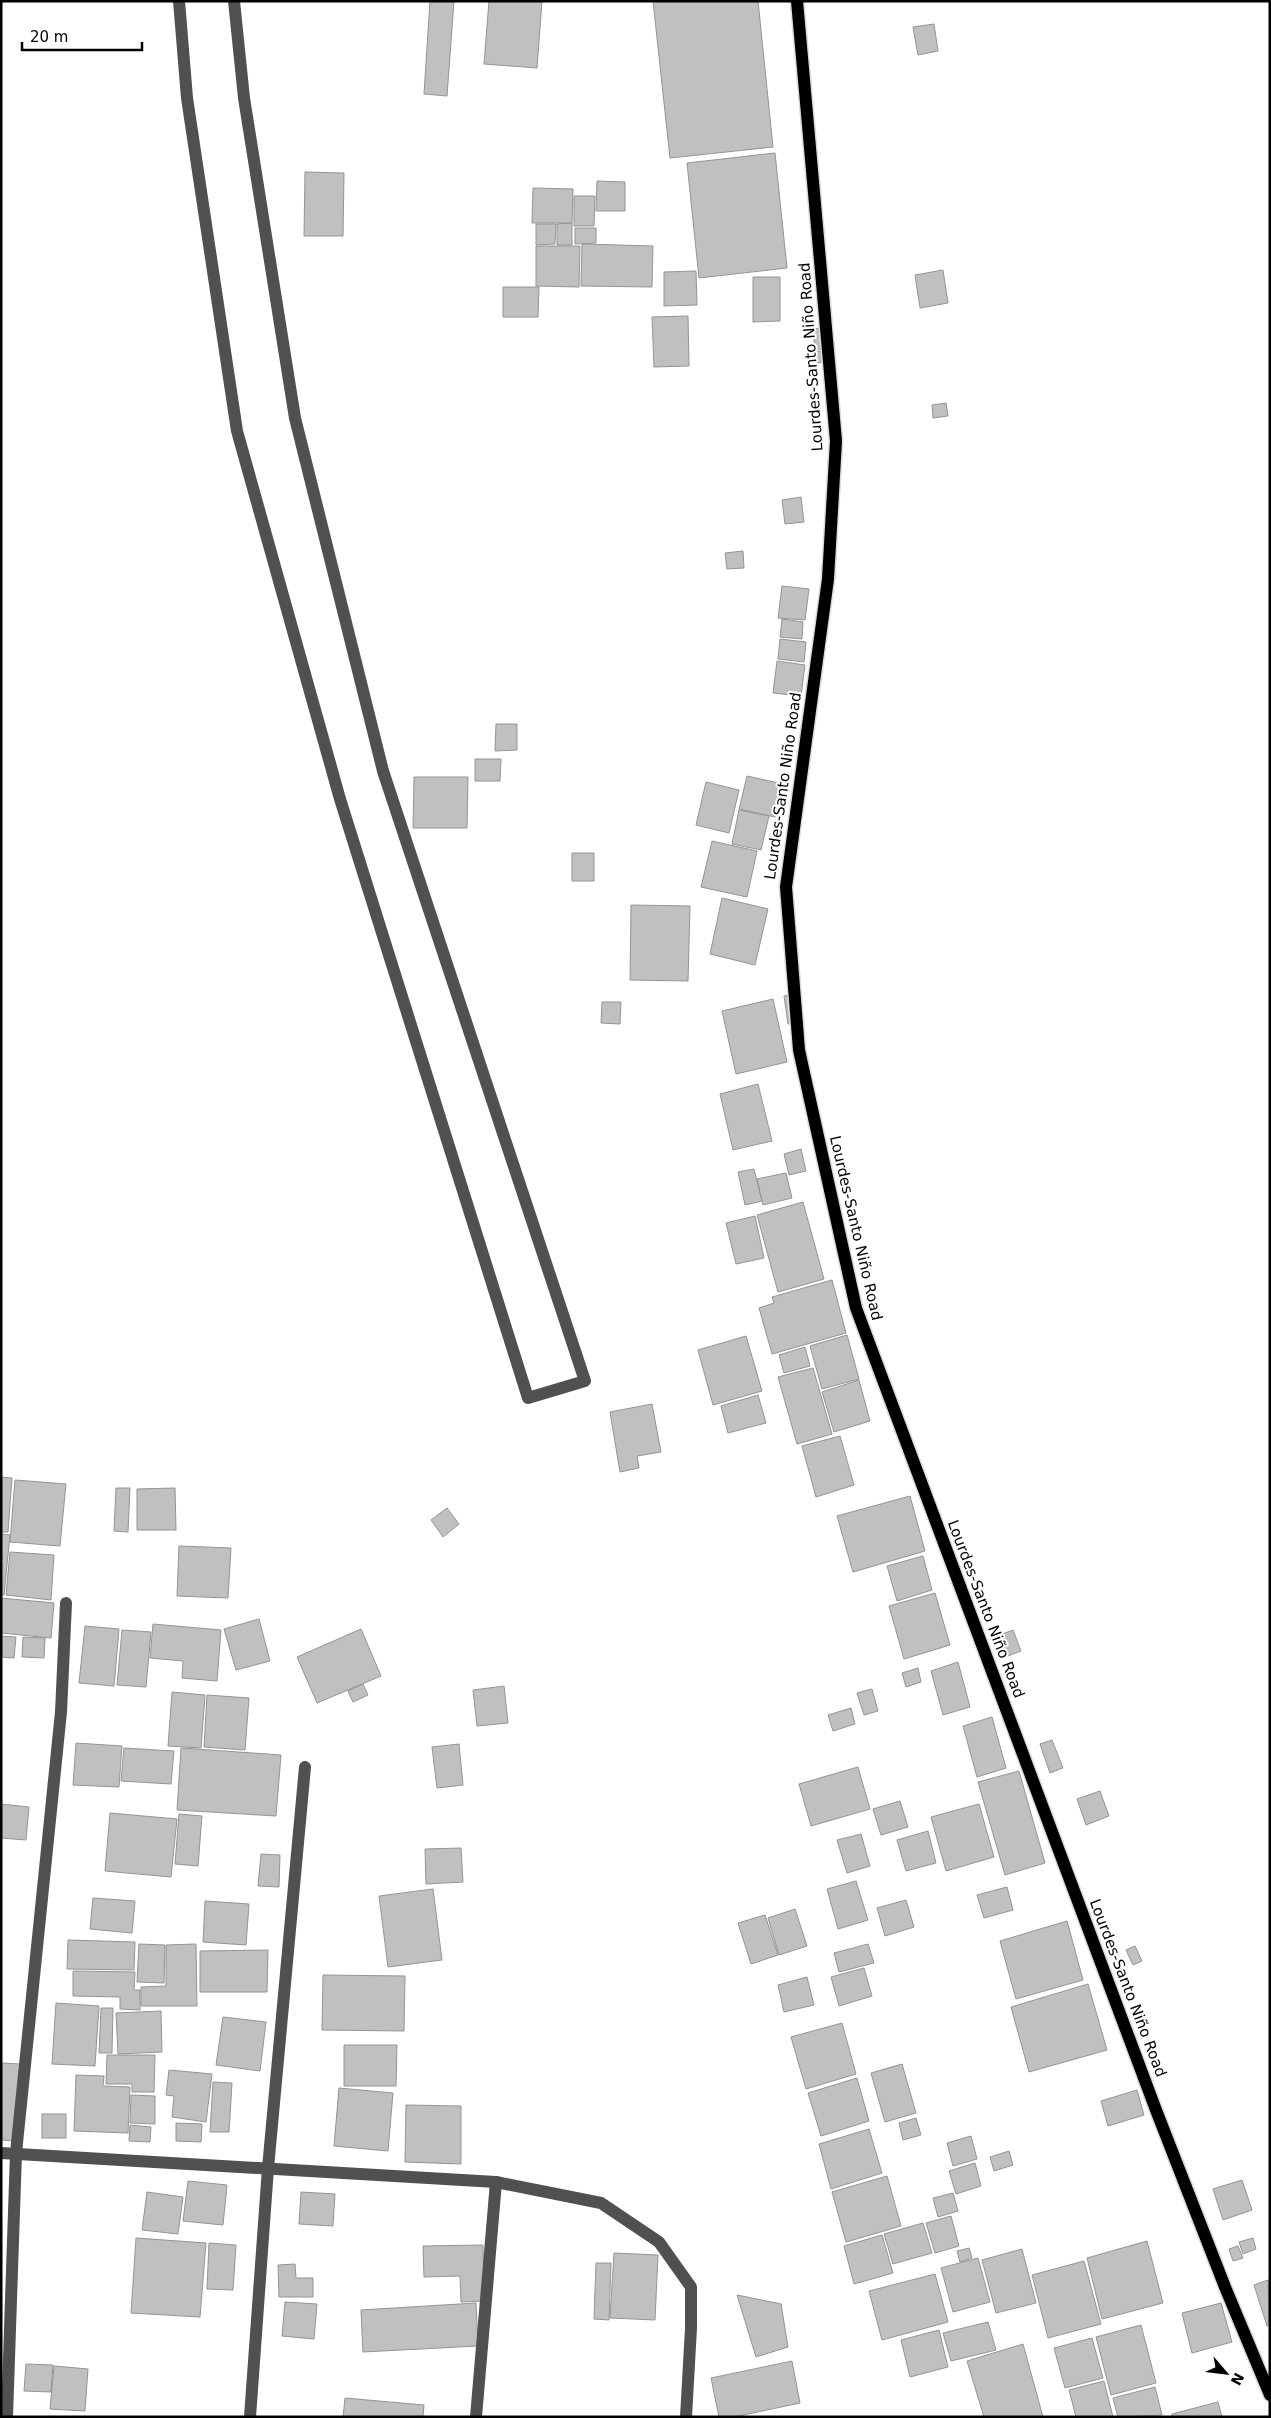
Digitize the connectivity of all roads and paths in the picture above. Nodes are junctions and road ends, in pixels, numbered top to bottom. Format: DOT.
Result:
graph roads {
  1 [pos="179,1"];
  2 [pos="234,1"];
  3 [pos="797,1"];
  4 [pos="66,1603"];
  5 [pos="305,1767"];
  6 [pos="16,2153"];
  7 [pos="1,2154"];
  8 [pos="268,2168"];
  9 [pos="496,2182"];
  10 [pos="1270,2395"];
  11 [pos="7,2417"];
  12 [pos="250,2417"];
  13 [pos="476,2417"];
  14 [pos="686,2417"];
  1 -- 2 [label="street"];
  3 -- 10 [label="main road, Lourdes-Santo Niño Road"];
  4 -- 6 [label="street"];
  5 -- 8 [label="street"];
  6 -- 7 [label="street"];
  6 -- 8 [label="street"];
  6 -- 11 [label="street"];
  8 -- 9 [label="street"];
  8 -- 12 [label="street"];
  9 -- 13 [label="street"];
  9 -- 14 [label="street"];
}
